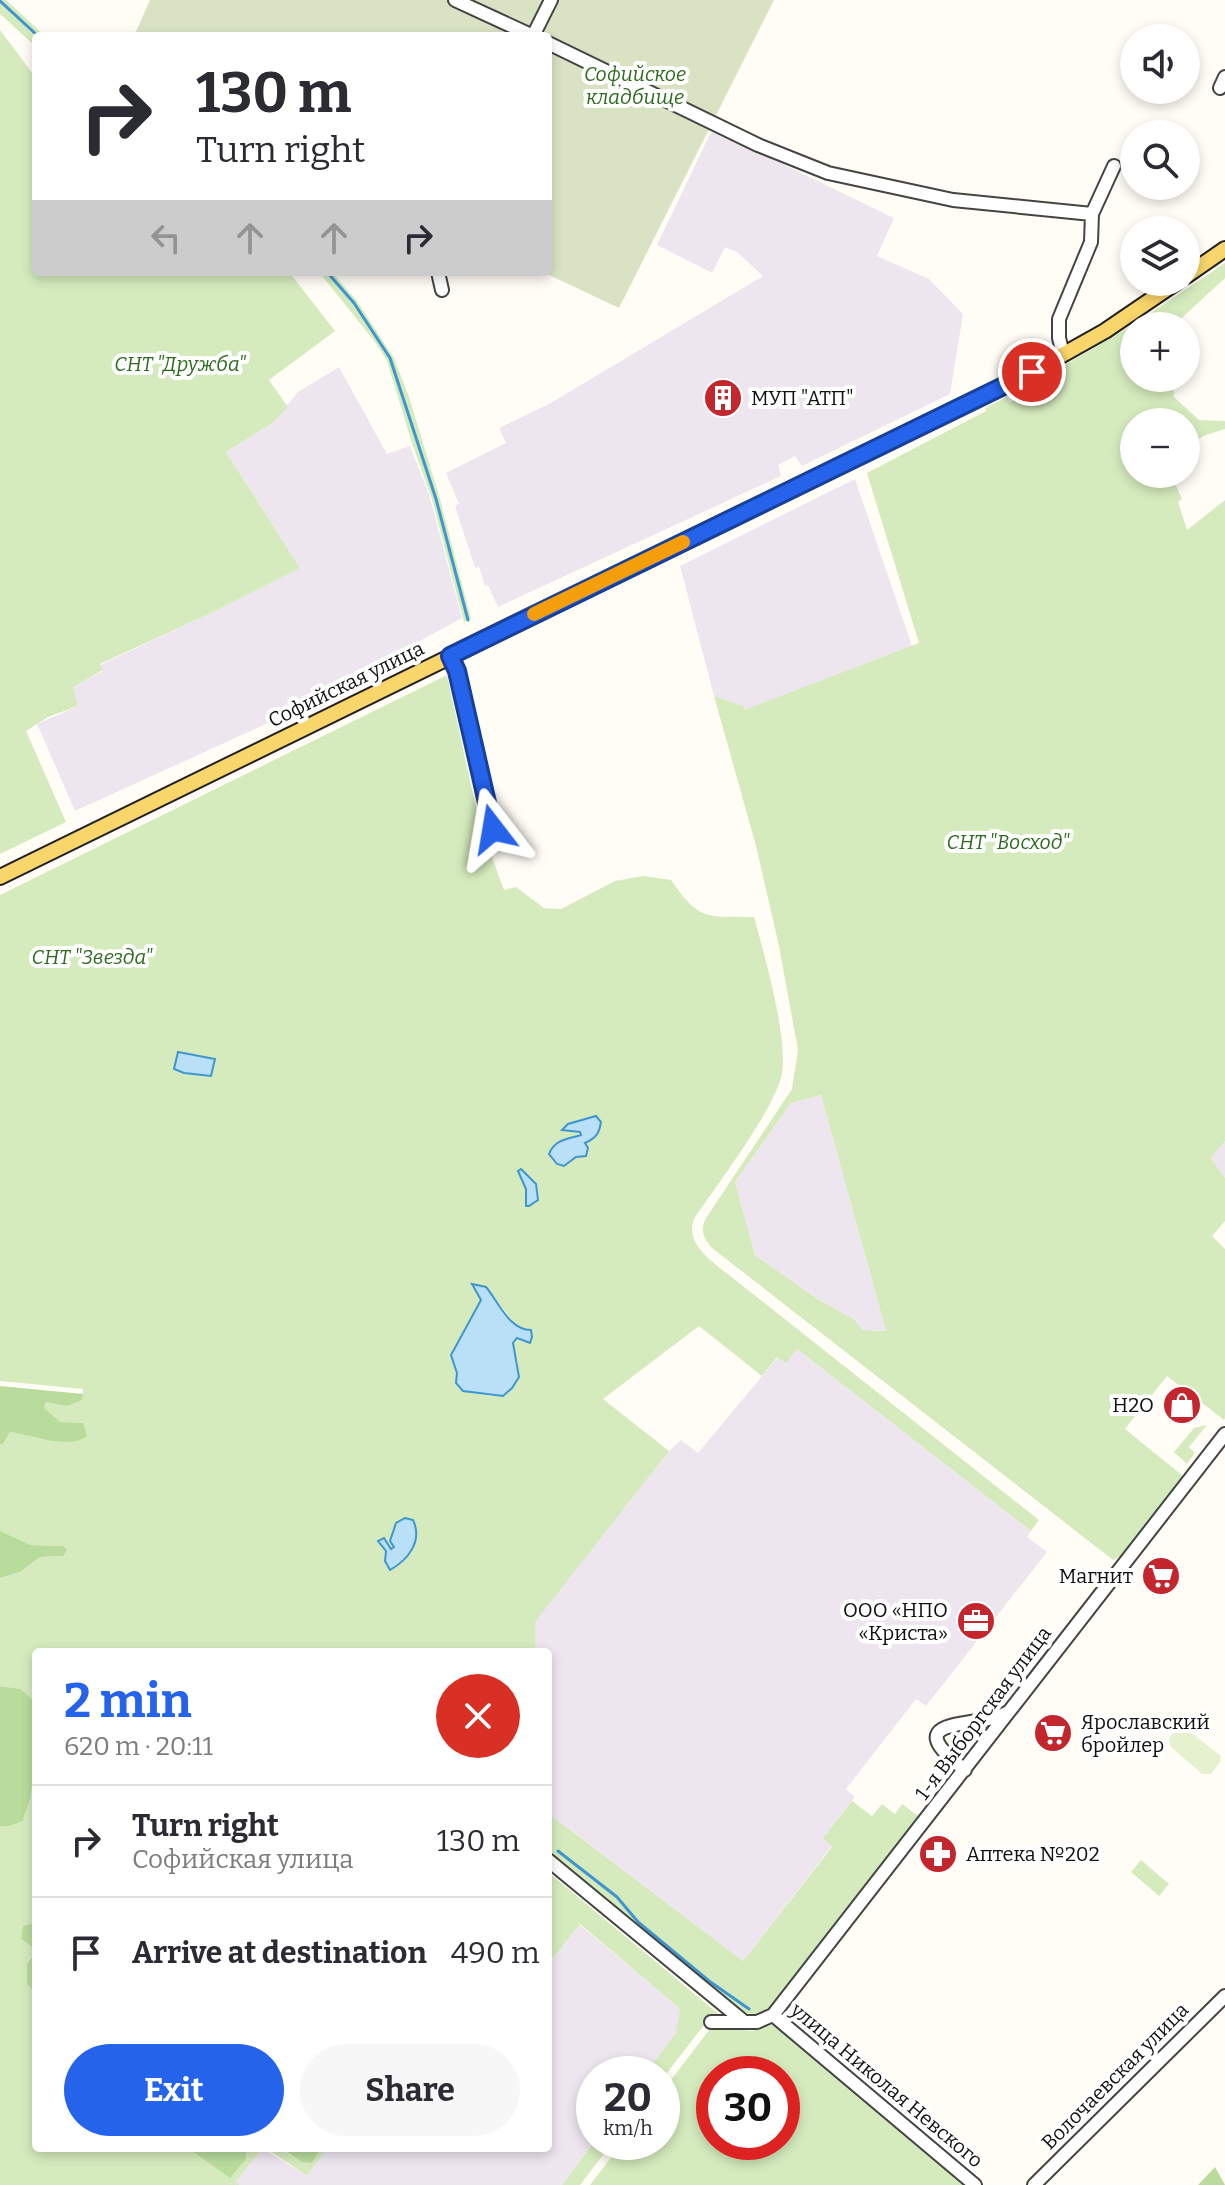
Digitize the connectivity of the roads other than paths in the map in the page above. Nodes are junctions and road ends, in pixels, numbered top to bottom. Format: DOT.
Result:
graph roads {
  1 [pos="455,0"];
  2 [pos="551,0"];
  3 [pos="524,32"];
  4 [pos="535,32"];
  5 [pos="552,45"];
  6 [pos="1114,166"];
  7 [pos="1092,214"];
  8 [pos="1225,249"];
  9 [pos="1200,266"];
  10 [pos="439,276"];
  11 [pos="442,290"];
  12 [pos="1156,296"];
  13 [pos="1063,354"];
  14 [pos="450,656"];
  15 [pos="493,829"];
  16 [pos="0,877"];
  17 [pos="1225,1434"];
  18 [pos="1011,1708"];
  19 [pos="965,1770"];
  20 [pos="552,1863"];
  21 [pos="1225,1996"];
  22 [pos="773,2015"];
  23 [pos="742,2020"];
  24 [pos="711,2022"];
  25 [pos="975,2185"];
  26 [pos="1034,2185"];
  1 -- 3 [label="street"];
  2 -- 4 [label="street"];
  5 -- 7 [label="street"];
  6 -- 7 [label="street"];
  7 -- 13 [label="street"];
  8 -- 9 [label="main road"];
  10 -- 11 [label="street"];
  12 -- 13 [label="main road, Софийская улица"];
  13 -- 14 [label="main road, Софийская улица"];
  14 -- 15 [label="street"];
  14 -- 16 [label="main road, Софийская улица"];
  17 -- 18 [label="street, 1-я Выборгская улица"];
  18 -- 19 [label="street, 1-я Выборгская улица"];
  18 -- 19 [label="street"];
  19 -- 22 [label="street, 1-я Выборгская улица"];
  20 -- 23 [label="street"];
  21 -- 26 [label="street, Волочаевская улица"];
  22 -- 23 [label="street"];
  22 -- 25 [label="street, улица Николая Невского"];
  23 -- 24 [label="street"];
}
